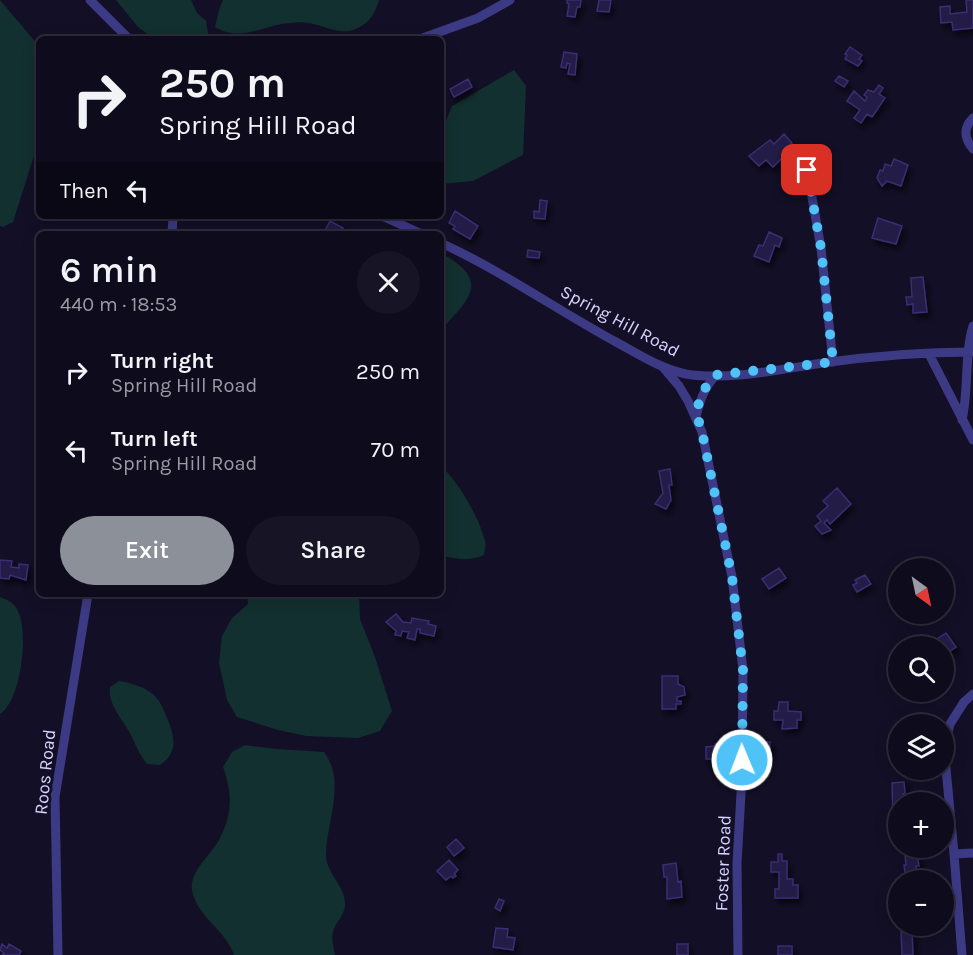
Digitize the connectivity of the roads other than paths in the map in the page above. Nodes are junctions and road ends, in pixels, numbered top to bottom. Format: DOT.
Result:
graph roads {
  1 [pos="90,0"];
  2 [pos="510,0"];
  3 [pos="126,36"];
  4 [pos="428,36"];
  5 [pos="973,118"];
  6 [pos="973,149"];
  7 [pos="807,170"];
  8 [pos="389,219"];
  9 [pos="415,231"];
  10 [pos="444,245"];
  11 [pos="973,326"];
  12 [pos="970,352"];
  13 [pos="929,354"];
  14 [pos="833,362"];
  15 [pos="662,366"];
  16 [pos="716,375"];
  17 [pos="696,417"];
  18 [pos="962,420"];
  19 [pos="973,440"];
  20 [pos="88,597"];
  21 [pos="973,694"];
  22 [pos="948,792"];
  23 [pos="973,853"];
  24 [pos="954,854"];
  25 [pos="58,955"];
  26 [pos="738,955"];
  27 [pos="962,955"];
  1 -- 3 [label="street"];
  2 -- 4 [label="street"];
  5 -- 6 [label="street"];
  7 -- 14 [label="street"];
  8 -- 9 [label="street"];
  10 -- 15 [label="street, Spring Hill Road"];
  11 -- 12 [label="street"];
  12 -- 13 [label="street, Spring Hill Road"];
  12 -- 18 [label="street"];
  13 -- 14 [label="street, Spring Hill Road"];
  13 -- 18 [label="street"];
  14 -- 16 [label="street, Spring Hill Road"];
  15 -- 16 [label="street, Spring Hill Road"];
  15 -- 17 [label="street, Foster Road"];
  16 -- 17 [label="street"];
  17 -- 26 [label="street, Foster Road"];
  18 -- 19 [label="street"];
  20 -- 25 [label="street, Roos Road"];
  21 -- 22 [label="street"];
  23 -- 24 [label="street"];
  24 -- 27 [label="street"];
}
